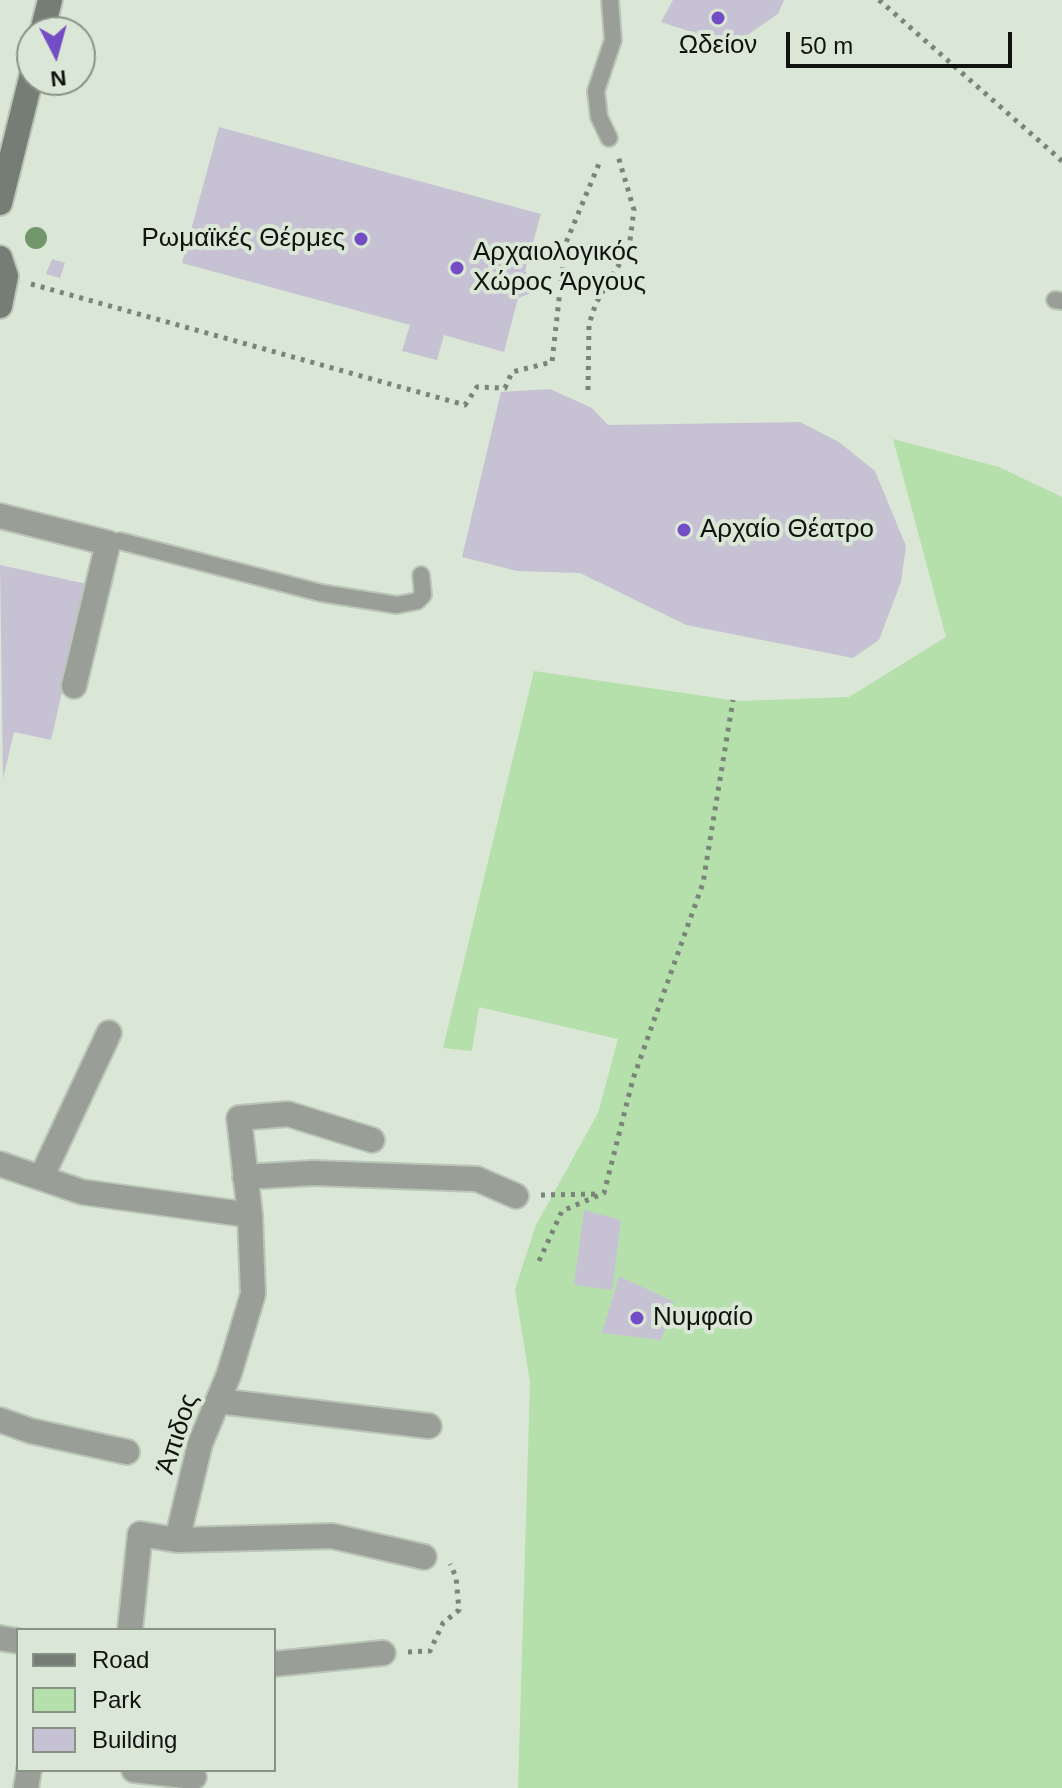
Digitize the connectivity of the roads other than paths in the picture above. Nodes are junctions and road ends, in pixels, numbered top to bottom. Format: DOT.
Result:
graph roads {
  1 [pos="610,0"];
  2 [pos="27,96"];
  3 [pos="609,138"];
  4 [pos="0,203"];
  5 [pos="3,267"];
  6 [pos="0,306"];
  7 [pos="0,516"];
  8 [pos="108,543"];
  9 [pos="421,575"];
  10 [pos="74,686"];
  11 [pos="109,1033"];
  12 [pos="372,1140"];
  13 [pos="0,1164"];
  14 [pos="245,1177"];
  15 [pos="41,1178"];
  16 [pos="516,1196"];
  17 [pos="250,1215"];
  18 [pos="218,1401"];
  19 [pos="0,1420"];
  20 [pos="429,1426"];
  21 [pos="127,1452"];
  22 [pos="177,1540"];
  23 [pos="424,1557"];
  24 [pos="130,1628"];
  25 [pos="383,1653"];
  26 [pos="276,1664"];
  27 [pos="151,1772"];
  28 [pos="194,1777"];
  1 -- 3 [label="lane"];
  2 -- 4 [label="main road"];
  5 -- 6 [label="main road"];
  7 -- 8 [label="street"];
  8 -- 9 [label="lane"];
  8 -- 10 [label="street"];
  11 -- 15 [label="street"];
  12 -- 14 [label="street, Άπιδος"];
  13 -- 15 [label="street"];
  14 -- 16 [label="street"];
  14 -- 17 [label="street, Άπιδος"];
  15 -- 17 [label="street"];
  17 -- 18 [label="street, Άπιδος"];
  18 -- 20 [label="street"];
  18 -- 22 [label="street, Άπιδος"];
  19 -- 21 [label="street"];
  22 -- 23 [label="street"];
  22 -- 24 [label="street"];
  25 -- 26 [label="street"];
  27 -- 28 [label="street"];
}
